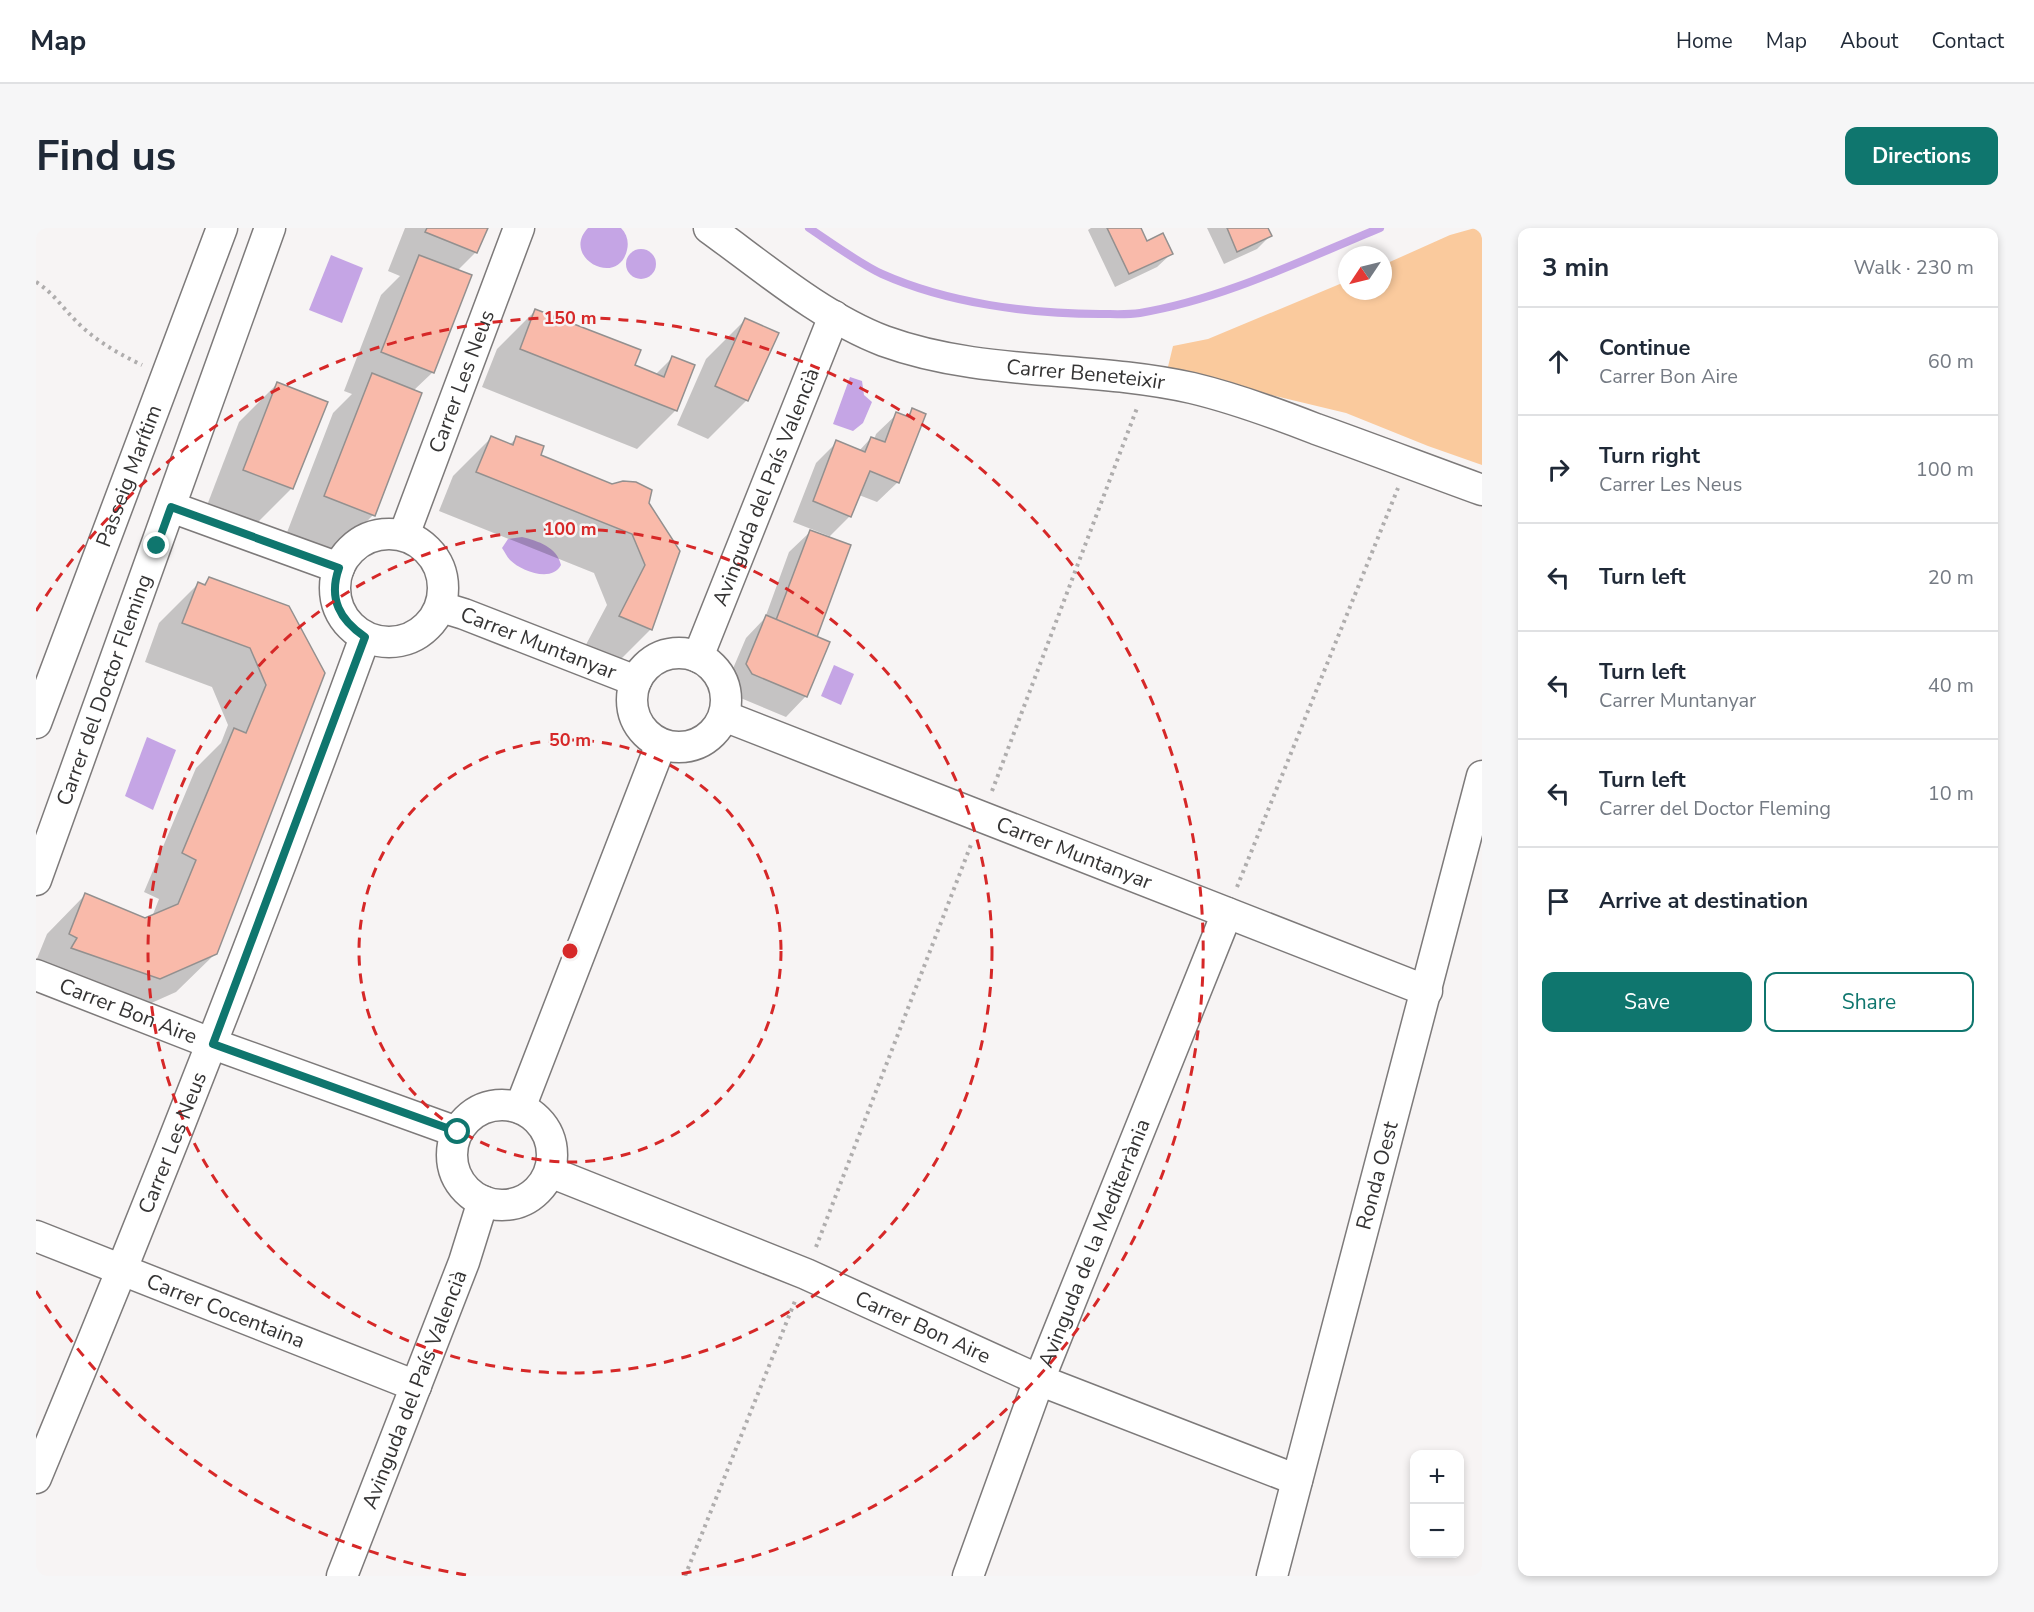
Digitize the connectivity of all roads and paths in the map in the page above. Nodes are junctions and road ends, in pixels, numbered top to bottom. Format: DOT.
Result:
graph roads {
  1 [pos="222,228"];
  2 [pos="270,228"];
  3 [pos="519,228"];
  4 [pos="709,228"];
  5 [pos="36,282"];
  6 [pos="834,316"];
  7 [pos="167,377"];
  8 [pos="1147,380"];
  9 [pos="1408,464"];
  10 [pos="1482,490"];
  11 [pos="171,507"];
  12 [pos="404,535"];
  13 [pos="339,568"];
  14 [pos="441,607"];
  15 [pos="365,637"];
  16 [pos="698,657"];
  17 [pos="636,681"];
  18 [pos="724,716"];
  19 [pos="36,723"];
  20 [pos="661,744"];
  21 [pos="1482,776"];
  22 [pos="981,818"];
  23 [pos="36,880"];
  24 [pos="1227,913"];
  25 [pos="36,975"];
  26 [pos="1427,991"];
  27 [pos="213,1044"];
  28 [pos="520,1108"];
  29 [pos="458,1132"];
  30 [pos="550,1172"];
  31 [pos="483,1202"];
  32 [pos="36,1236"];
  33 [pos="122,1271"];
  34 [pos="806,1274"];
  35 [pos="1039,1380"];
  36 [pos="416,1386"];
  37 [pos="36,1478"];
  38 [pos="1297,1480"];
  39 [pos="342,1576"];
  40 [pos="685,1576"];
  41 [pos="968,1576"];
  42 [pos="1272,1576"];
  1 -- 7 [label="street, Passeig Marítim"];
  2 -- 11 [label="street, Carrer del Doctor Fleming"];
  3 -- 12 [label="street, Carrer Les Neus"];
  4 -- 6 [label="street, Carrer Beneteixir"];
  5 -- 7 [label="path"];
  6 -- 8 [label="street, Carrer Beneteixir"];
  6 -- 16 [label="street, Avinguda del País Valencià"];
  7 -- 19 [label="street, Passeig Marítim"];
  8 -- 9 [label="street, Carrer Beneteixir"];
  8 -- 22 [label="path"];
  9 -- 10 [label="street, Carrer Beneteixir"];
  9 -- 24 [label="path"];
  11 -- 13 [label="street"];
  11 -- 23 [label="street, Carrer del Doctor Fleming"];
  12 -- 13 [label="street"];
  12 -- 14 [label="street"];
  13 -- 15 [label="street"];
  14 -- 15 [label="street"];
  14 -- 17 [label="street, Carrer Muntanyar"];
  15 -- 27 [label="street, Carrer Les Neus"];
  16 -- 17 [label="street"];
  16 -- 18 [label="street"];
  17 -- 20 [label="street"];
  18 -- 20 [label="street"];
  18 -- 22 [label="street, Carrer Muntanyar"];
  20 -- 28 [label="street"];
  21 -- 26 [label="street, Ronda Oest"];
  22 -- 24 [label="street, Carrer Muntanyar"];
  22 -- 34 [label="path"];
  24 -- 26 [label="street, Carrer Muntanyar"];
  24 -- 35 [label="street, Avinguda de la Mediterrània"];
  25 -- 27 [label="street, Carrer Bon Aire"];
  26 -- 38 [label="street, Ronda Oest"];
  27 -- 29 [label="street, Carrer Bon Aire"];
  27 -- 33 [label="street, Carrer Les Neus"];
  28 -- 29 [label="street"];
  28 -- 30 [label="street"];
  29 -- 31 [label="street"];
  30 -- 31 [label="street"];
  30 -- 34 [label="street, Carrer Bon Aire"];
  31 -- 36 [label="street, Avinguda del País Valencià"];
  32 -- 33 [label="street, Carrer Cocentaina"];
  33 -- 36 [label="street, Carrer Cocentaina"];
  33 -- 37 [label="street, Carrer Les Neus"];
  34 -- 35 [label="street, Carrer Bon Aire"];
  34 -- 40 [label="path"];
  35 -- 38 [label="street, Carrer Bon Aire"];
  35 -- 41 [label="street, Avinguda de la Mediterrània"];
  36 -- 39 [label="street, Avinguda del País Valencià"];
  38 -- 42 [label="street, Ronda Oest"];
}
